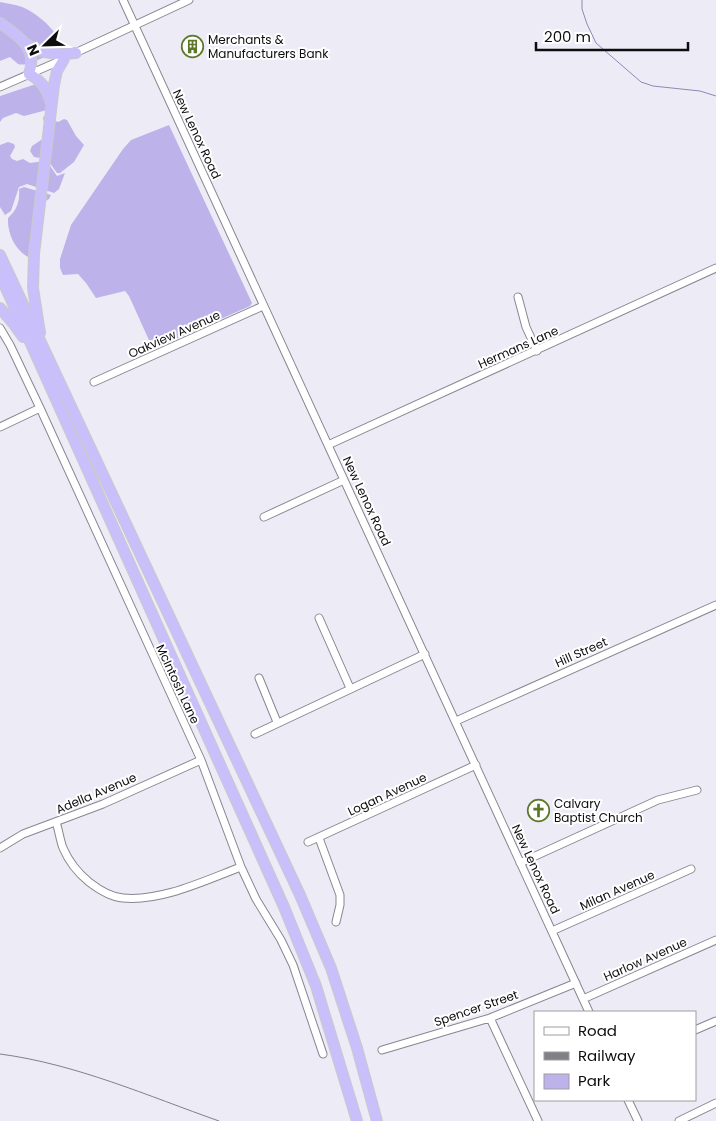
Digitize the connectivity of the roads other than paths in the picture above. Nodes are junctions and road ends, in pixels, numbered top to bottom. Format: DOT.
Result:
graph roads {
  1 [pos="123,0"];
  2 [pos="189,0"];
  3 [pos="0,23"];
  4 [pos="134,24"];
  5 [pos="26,44"];
  6 [pos="76,53"];
  7 [pos="64,58"];
  8 [pos="29,74"];
  9 [pos="0,87"];
  10 [pos="51,104"];
  11 [pos="0,255"];
  12 [pos="716,268"];
  13 [pos="0,275"];
  14 [pos="518,297"];
  15 [pos="263,306"];
  16 [pos="0,308"];
  17 [pos="0,328"];
  18 [pos="40,342"];
  19 [pos="537,351"];
  20 [pos="43,369"];
  21 [pos="94,382"];
  22 [pos="40,408"];
  23 [pos="0,426"];
  24 [pos="328,445"];
  25 [pos="344,480"];
  26 [pos="264,517"];
  27 [pos="716,604"];
  28 [pos="319,618"];
  29 [pos="425,654"];
  30 [pos="258,678"];
  31 [pos="350,688"];
  32 [pos="456,721"];
  33 [pos="277,722"];
  34 [pos="254,734"];
  35 [pos="201,760"];
  36 [pos="476,765"];
  37 [pos="697,790"];
  38 [pos="56,822"];
  39 [pos="318,838"];
  40 [pos="308,842"];
  41 [pos="0,848"];
  42 [pos="520,863"];
  43 [pos="241,867"];
  44 [pos="691,869"];
  45 [pos="336,922"];
  46 [pos="552,931"];
  47 [pos="716,940"];
  48 [pos="576,983"];
  49 [pos="583,999"];
  50 [pos="589,1011"];
  51 [pos="490,1018"];
  52 [pos="716,1021"];
  53 [pos="696,1030"];
  54 [pos="382,1050"];
  55 [pos="323,1054"];
  56 [pos="628,1101"];
  57 [pos="716,1103"];
  58 [pos="357,1121"];
  59 [pos="377,1121"];
  60 [pos="538,1121"];
  61 [pos="638,1121"];
  62 [pos="678,1121"];
  1 -- 4 [label="street, New Lenox Road"];
  2 -- 4 [label="street"];
  3 -- 5 [label="highway"];
  4 -- 6 [label="street"];
  4 -- 15 [label="street, New Lenox Road"];
  5 -- 6 [label="highway"];
  5 -- 8 [label="highway"];
  6 -- 7 [label="street"];
  7 -- 8 [label="street"];
  7 -- 10 [label="highway"];
  8 -- 9 [label="street"];
  8 -- 10 [label="highway"];
  10 -- 18 [label="highway"];
  11 -- 18 [label="highway"];
  12 -- 19 [label="street, Hermans Lane"];
  13 -- 20 [label="highway"];
  14 -- 19 [label="street"];
  15 -- 21 [label="street, Oakview Avenue"];
  15 -- 24 [label="street, New Lenox Road"];
  16 -- 20 [label="highway"];
  17 -- 22 [label="street, McIntosh Lane"];
  18 -- 59 [label="highway"];
  19 -- 24 [label="street, Hermans Lane"];
  20 -- 58 [label="highway"];
  22 -- 23 [label="street"];
  22 -- 35 [label="street, McIntosh Lane"];
  24 -- 25 [label="street, New Lenox Road"];
  25 -- 26 [label="street"];
  25 -- 29 [label="street, New Lenox Road"];
  27 -- 32 [label="street, Hill Street"];
  28 -- 31 [label="street"];
  29 -- 31 [label="street"];
  29 -- 32 [label="street, New Lenox Road"];
  30 -- 33 [label="street"];
  31 -- 33 [label="street"];
  32 -- 36 [label="street, New Lenox Road"];
  33 -- 34 [label="street"];
  35 -- 38 [label="street, Adella Avenue"];
  35 -- 43 [label="street, McIntosh Lane"];
  36 -- 39 [label="street, Logan Avenue"];
  36 -- 42 [label="street, New Lenox Road"];
  37 -- 42 [label="street"];
  38 -- 41 [label="street, Adella Avenue"];
  38 -- 43 [label="street"];
  39 -- 40 [label="street, Logan Avenue"];
  39 -- 45 [label="street"];
  42 -- 46 [label="street, New Lenox Road"];
  43 -- 55 [label="street, McIntosh Lane"];
  44 -- 46 [label="street, Milan Avenue"];
  46 -- 48 [label="street, New Lenox Road"];
  47 -- 49 [label="street, Harlow Avenue"];
  48 -- 49 [label="street, New Lenox Road"];
  48 -- 51 [label="street, Spencer Street"];
  49 -- 50 [label="street, New Lenox Road"];
  51 -- 54 [label="street, Spencer Street"];
  51 -- 60 [label="street"];
  52 -- 53 [label="street"];
  56 -- 61 [label="street"];
  57 -- 62 [label="street"];
}
